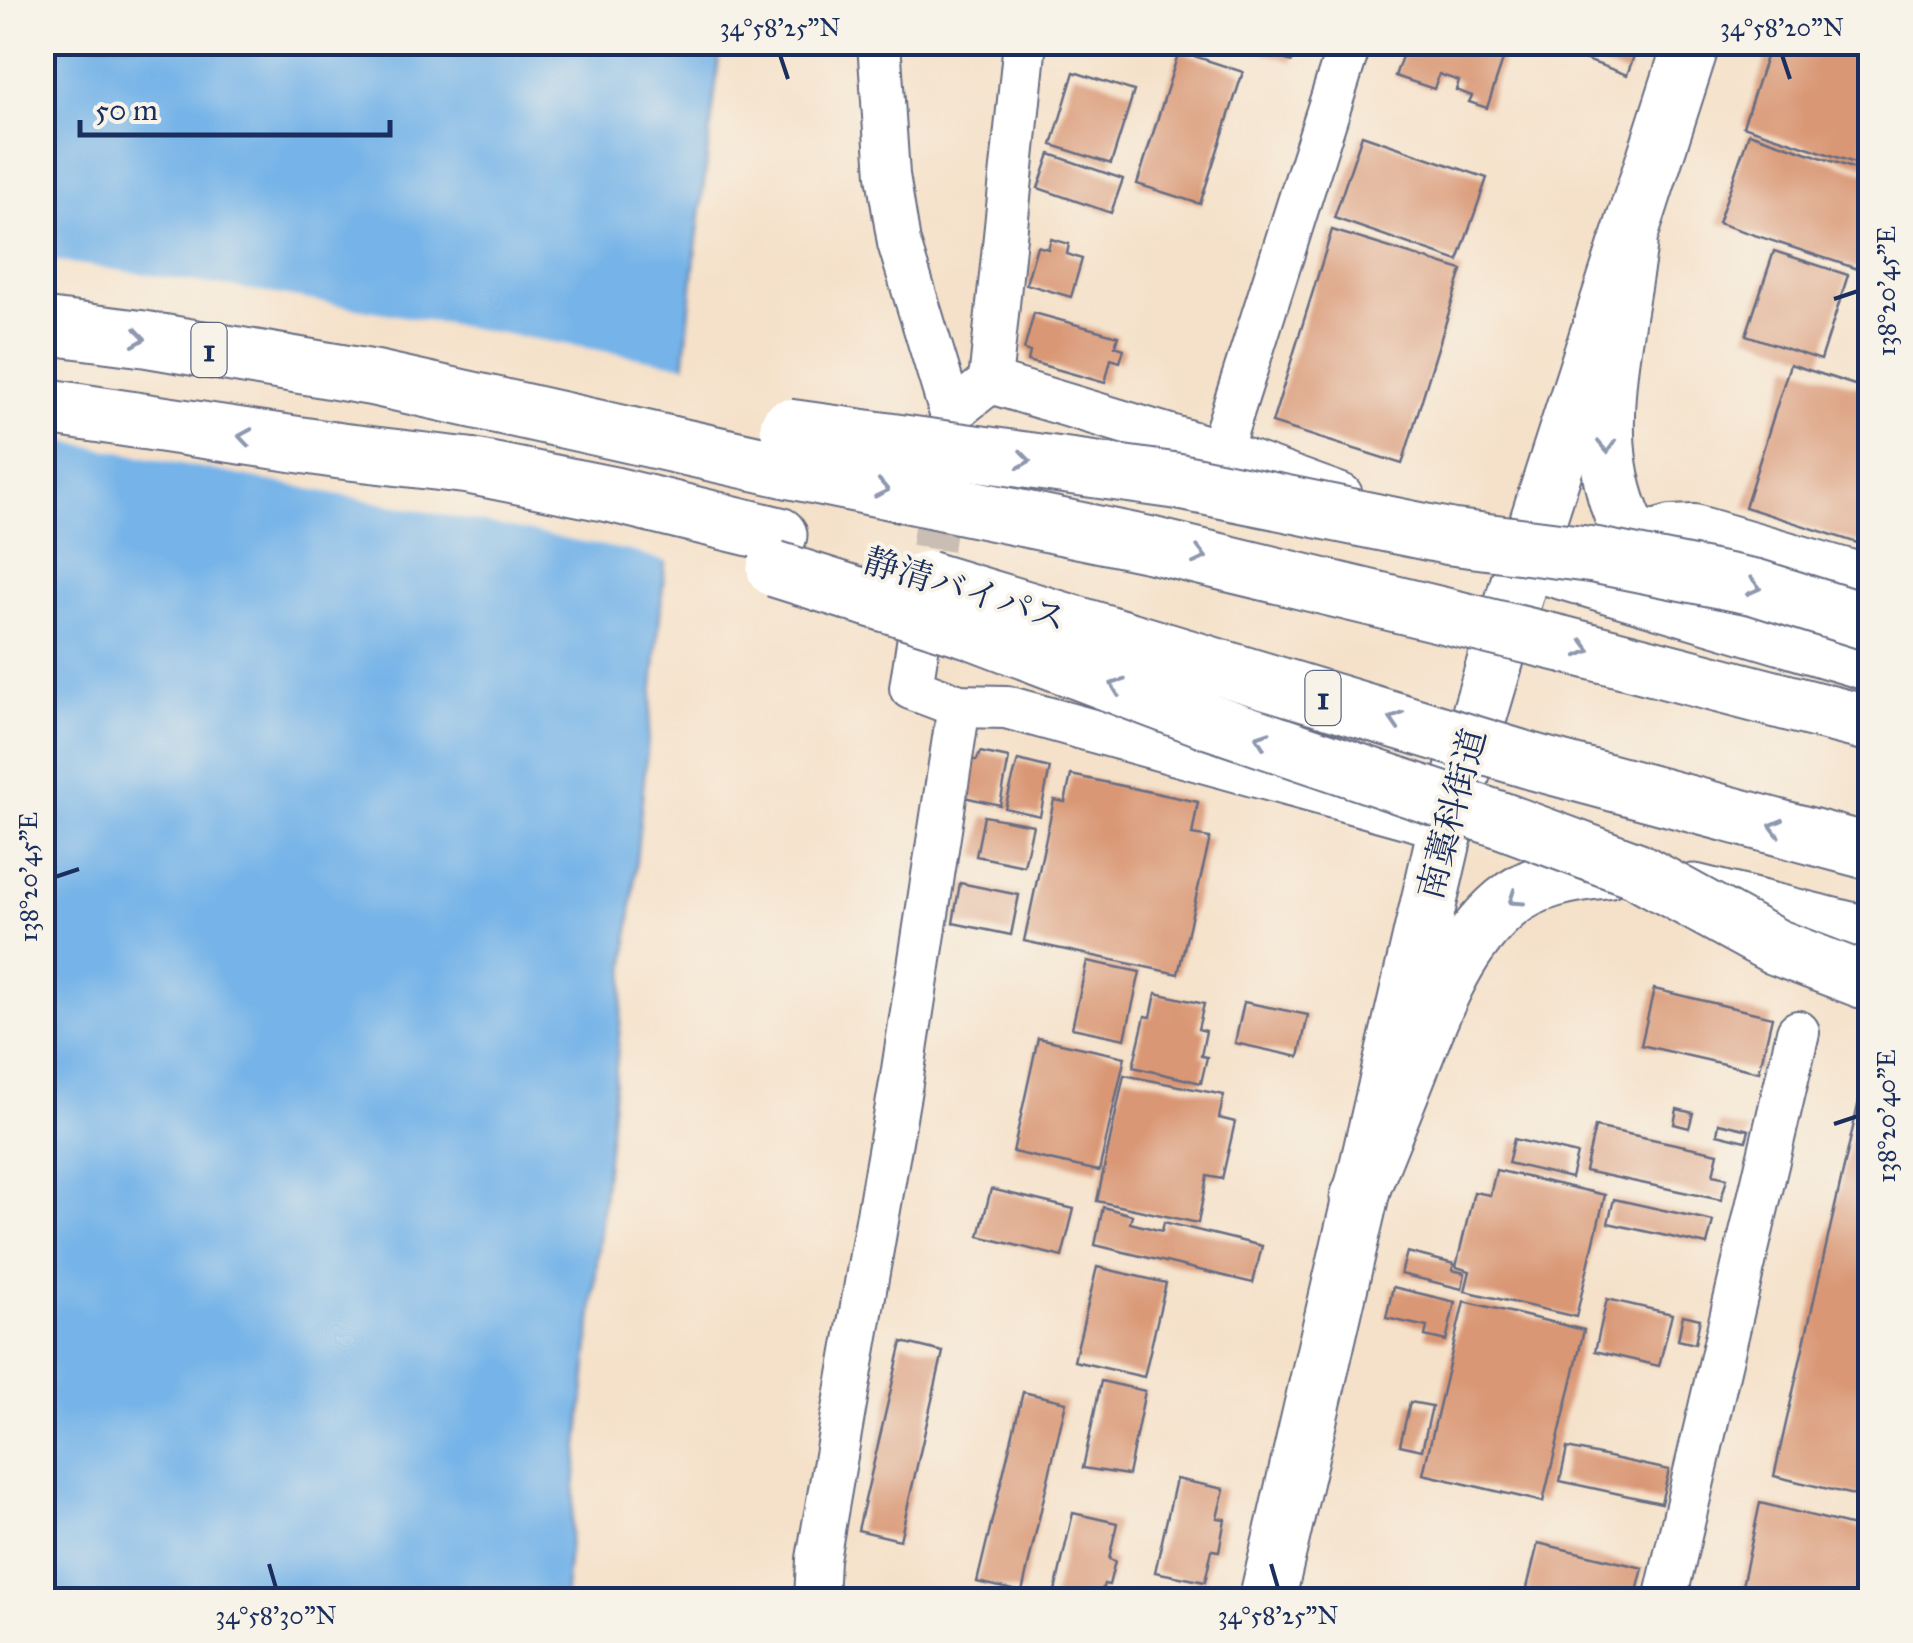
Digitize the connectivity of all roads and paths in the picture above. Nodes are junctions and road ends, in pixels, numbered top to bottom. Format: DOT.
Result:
graph roads {
  1 [pos="879,42"];
  2 [pos="1024,42"];
  3 [pos="1350,42"];
  4 [pos="1692,42"];
  5 [pos="1629,245"];
  6 [pos="42,326"];
  7 [pos="374,378"];
  8 [pos="990,382"];
  9 [pos="42,406"];
  10 [pos="341,451"];
  11 [pos="1220,451"];
  12 [pos="1632,538"];
  13 [pos="1525,561"];
  14 [pos="1870,576"];
  15 [pos="1702,612"];
  16 [pos="1870,623"];
  17 [pos="920,636"];
  18 [pos="1870,663"];
  19 [pos="959,706"];
  20 [pos="1870,724"];
  21 [pos="1446,828"];
  22 [pos="1870,852"];
  23 [pos="1606,870"];
  24 [pos="1870,935"];
  25 [pos="1870,984"];
  26 [pos="1798,1032"];
  27 [pos="1358,1198"];
  28 [pos="816,1600"];
  29 [pos="1267,1600"];
  30 [pos="1665,1600"];
  1 -- 8 [label="street"];
  2 -- 8 [label="street"];
  3 -- 11 [label="street"];
  4 -- 5 [label="main road, 南藁科街道"];
  5 -- 12 [label="main road, one-way"];
  5 -- 13 [label="main road, 南藁科街道"];
  6 -- 7 [label="main road, 静清バイパス / 1, one-way"];
  7 -- 16 [label="main road, 1, one-way, bridge"];
  7 -- 20 [label="main road, 静清バイパス / 1, one-way, bridge"];
  8 -- 11 [label="street"];
  10 -- 9 [label="main road, 静清バイパス / 1, one-way"];
  22 -- 10 [label="main road, 静清バイパス / 1, one-way, bridge"];
  25 -- 10 [label="main road, 1, one-way, bridge"];
  11 -- 13 [label="street"];
  12 -- 14 [label="street"];
  12 -- 15 [label="main road"];
  13 -- 15 [label="main road"];
  13 -- 21 [label="main road, 南藁科街道"];
  15 -- 18 [label="main road"];
  17 -- 19 [label="street"];
  19 -- 21 [label="street"];
  19 -- 28 [label="street"];
  21 -- 23 [label="main road"];
  21 -- 27 [label="main road, 南藁科街道"];
  23 -- 24 [label="main road"];
  23 -- 27 [label="main road, one-way"];
  26 -- 30 [label="street"];
  27 -- 29 [label="main road, 南藁科街道"];
}
